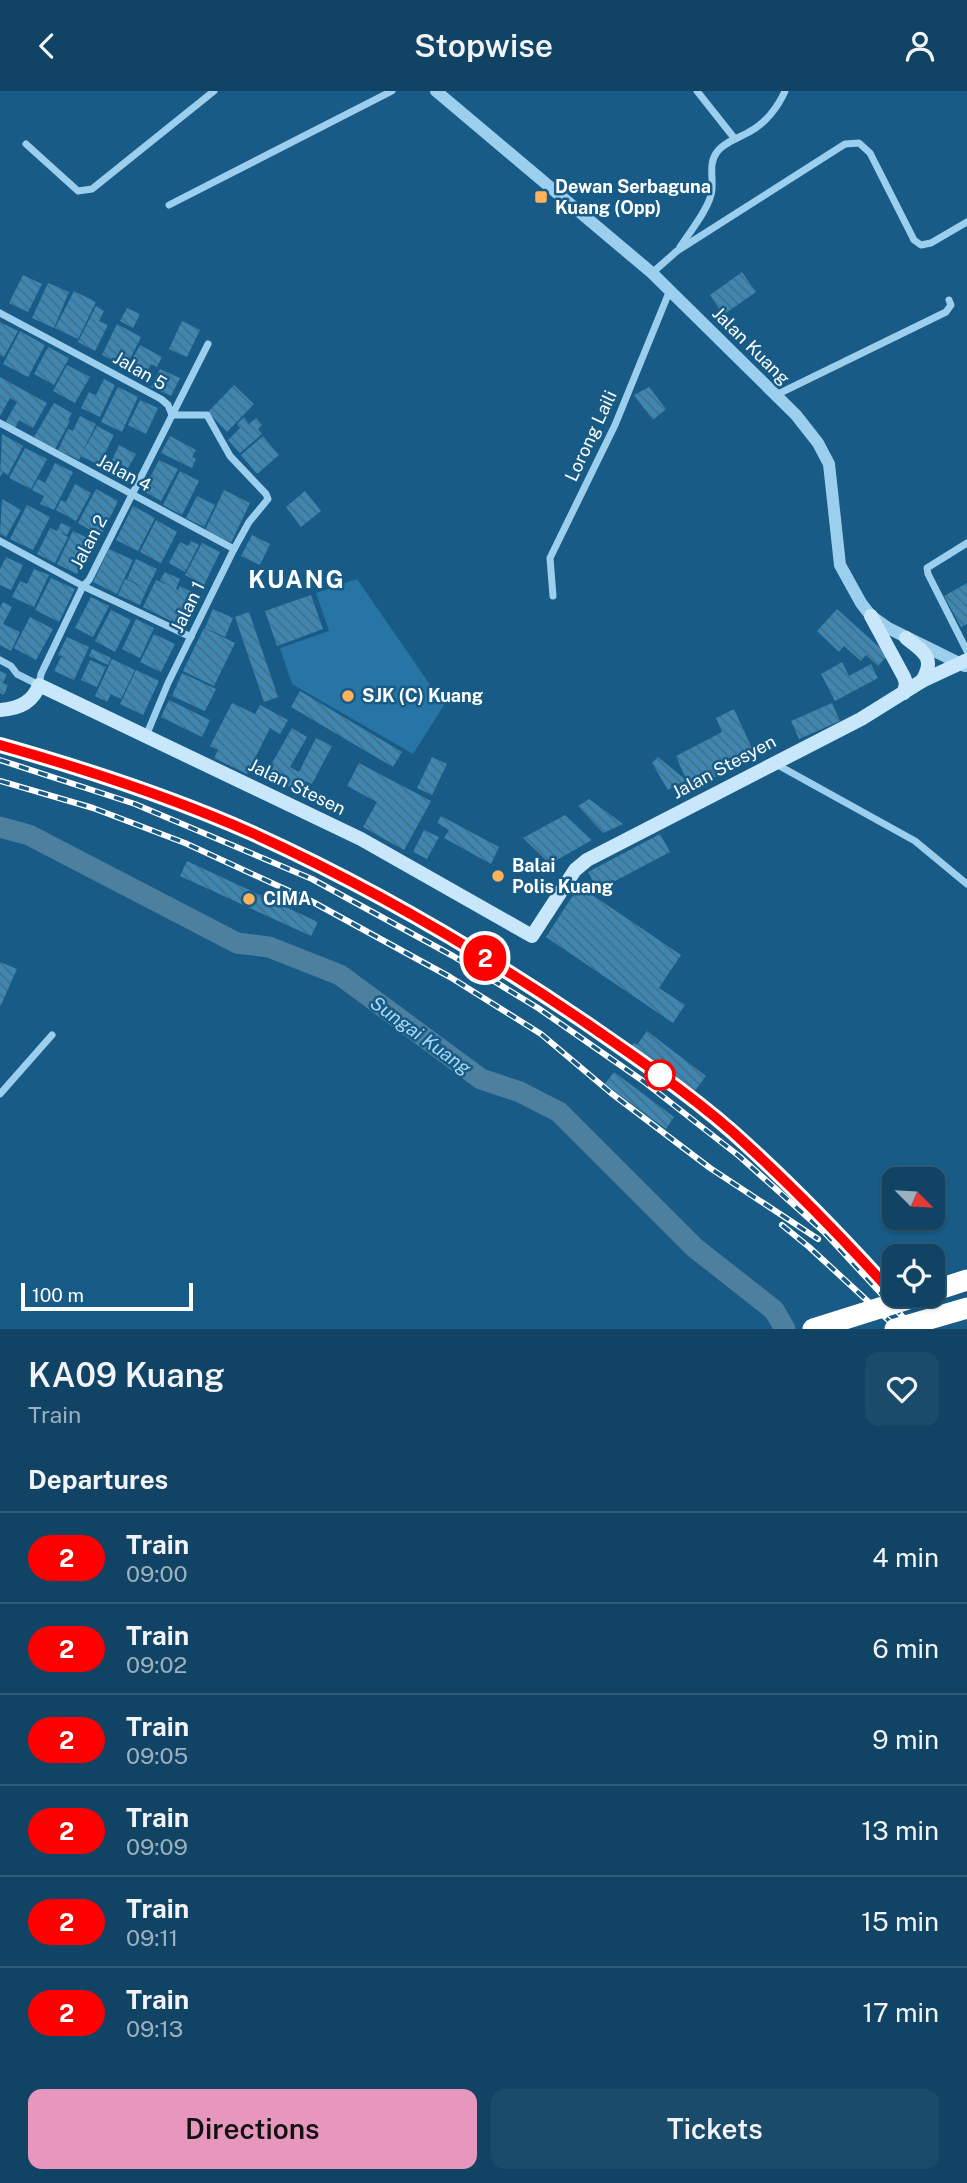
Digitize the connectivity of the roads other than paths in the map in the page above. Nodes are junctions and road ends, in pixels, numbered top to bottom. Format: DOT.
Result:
graph roads {
  1 [pos="214,91"];
  2 [pos="392,91"];
  3 [pos="436,91"];
  4 [pos="696,91"];
  5 [pos="785,91"];
  6 [pos="735,139"];
  7 [pos="26,144"];
  8 [pos="169,205"];
  9 [pos="967,222"];
  10 [pos="677,251"];
  11 [pos="652,272"];
  12 [pos="670,290"];
  13 [pos="949,300"];
  14 [pos="0,313"];
  15 [pos="208,344"];
  16 [pos="776,395"];
  17 [pos="172,415"];
  18 [pos="0,423"];
  19 [pos="131,496"];
  20 [pos="268,499"];
  21 [pos="0,541"];
  22 [pos="967,543"];
  23 [pos="234,549"];
  24 [pos="83,586"];
  25 [pos="553,596"];
  26 [pos="871,616"];
  27 [pos="963,635"];
  28 [pos="191,637"];
  29 [pos="906,638"];
  30 [pos="0,660"];
  31 [pos="966,660"];
  32 [pos="922,681"];
  33 [pos="39,685"];
  34 [pos="904,692"];
  35 [pos="0,710"];
  36 [pos="146,736"];
  37 [pos="773,763"];
  38 [pos="967,884"];
  39 [pos="532,936"];
  40 [pos="52,1035"];
  41 [pos="0,1094"];
  42 [pos="967,1280"];
  43 [pos="945,1287"];
  44 [pos="883,1307"];
  45 [pos="967,1308"];
  46 [pos="813,1329"];
  47 [pos="895,1329"];
  1 -- 7 [label="street"];
  2 -- 8 [label="street"];
  3 -- 11 [label="street, Jalan Kuang"];
  4 -- 6 [label="street"];
  5 -- 6 [label="street"];
  6 -- 10 [label="street"];
  9 -- 10 [label="street"];
  10 -- 11 [label="street"];
  11 -- 12 [label="street, Jalan Kuang"];
  12 -- 16 [label="street, Jalan Kuang"];
  12 -- 25 [label="street, Lorong Laili"];
  13 -- 16 [label="street"];
  14 -- 17 [label="street, Jalan 5"];
  15 -- 17 [label="street, Jalan 2"];
  16 -- 26 [label="street, Jalan Kuang"];
  17 -- 19 [label="street, Jalan 2"];
  17 -- 20 [label="street, Jalan 5"];
  18 -- 19 [label="street, Jalan 4"];
  19 -- 23 [label="street, Jalan 4"];
  19 -- 24 [label="street, Jalan 2"];
  20 -- 23 [label="street, Jalan 1"];
  21 -- 24 [label="street"];
  22 -- 27 [label="street"];
  23 -- 28 [label="street, Jalan 1"];
  24 -- 28 [label="street"];
  24 -- 33 [label="street, Jalan 2"];
  26 -- 29 [label="street, Jalan Kuang"];
  26 -- 34 [label="main road"];
  27 -- 31 [label="street"];
  28 -- 36 [label="street, Jalan 1"];
  29 -- 31 [label="street, Jalan Kuang"];
  29 -- 32 [label="main road"];
  30 -- 33 [label="street"];
  31 -- 32 [label="main road, Jalan Stesyen"];
  32 -- 34 [label="main road, Jalan Stesyen"];
  33 -- 35 [label="main road"];
  33 -- 36 [label="main road, Jalan Stesen"];
  34 -- 37 [label="main road, Jalan Stesyen"];
  36 -- 39 [label="main road, Jalan Stesen"];
  37 -- 38 [label="street"];
  37 -- 39 [label="main road, Jalan Stesyen"];
  40 -- 41 [label="street"];
  42 -- 43 [label="highway"];
  44 -- 46 [label="highway, bridge"];
  45 -- 47 [label="highway, bridge"];
}
